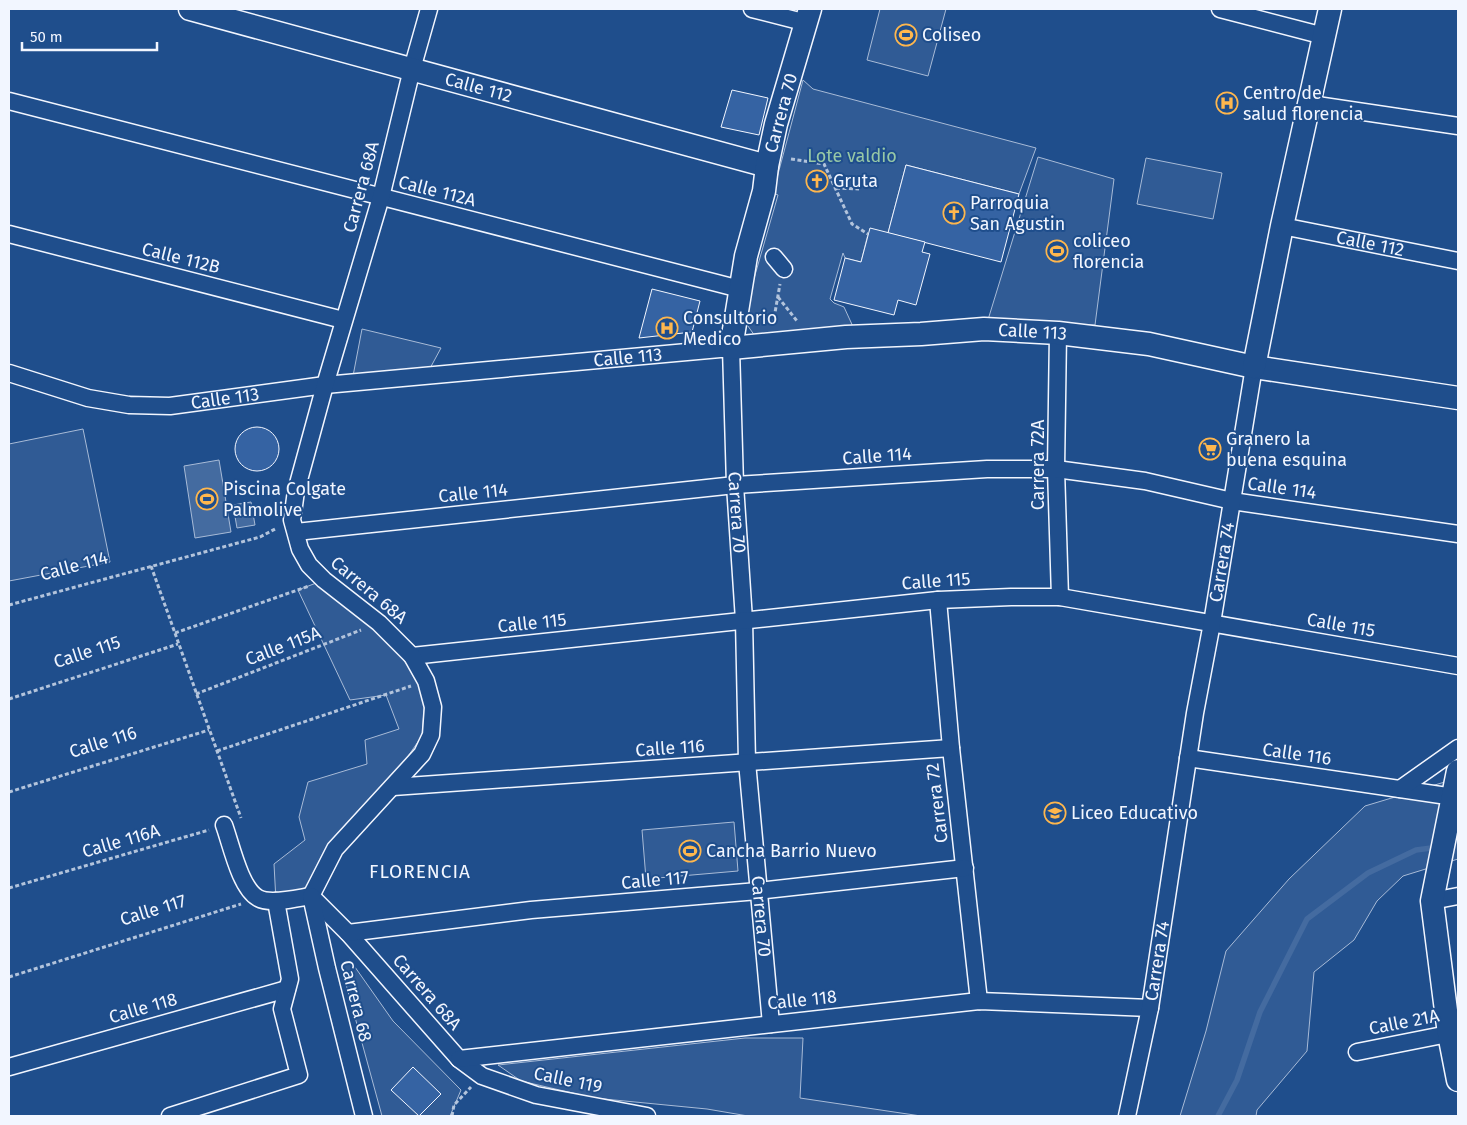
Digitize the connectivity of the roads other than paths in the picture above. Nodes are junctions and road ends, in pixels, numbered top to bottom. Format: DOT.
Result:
graph roads {
  1 [pos="190,9"];
  2 [pos="429,9"];
  3 [pos="752,9"];
  4 [pos="1220,9"];
  5 [pos="1330,9"];
  6 [pos="808,16"];
  7 [pos="1324,36"];
  8 [pos="412,69"];
  9 [pos="9,101"];
  10 [pos="1310,104"];
  11 [pos="1458,126"];
  12 [pos="767,166"];
  13 [pos="380,197"];
  14 [pos="1282,226"];
  15 [pos="9,234"];
  16 [pos="1458,261"];
  17 [pos="740,289"];
  18 [pos="343,320"];
  19 [pos="1058,333"];
  20 [pos="730,348"];
  21 [pos="1254,367"];
  22 [pos="9,373"];
  23 [pos="325,385"];
  24 [pos="1458,398"];
  25 [pos="1056,469"];
  26 [pos="735,485"];
  27 [pos="1232,501"];
  28 [pos="294,526"];
  29 [pos="1458,534"];
  30 [pos="1060,597"];
  31 [pos="938,600"];
  32 [pos="744,620"];
  33 [pos="1212,623"];
  34 [pos="412,656"];
  35 [pos="1458,666"];
  36 [pos="951,748"];
  37 [pos="1458,748"];
  38 [pos="1188,758"];
  39 [pos="747,762"];
  40 [pos="1458,771"];
  41 [pos="393,787"];
  42 [pos="1400,789"];
  43 [pos="1454,797"];
  44 [pos="224,825"];
  45 [pos="966,868"];
  46 [pos="758,891"];
  47 [pos="311,896"];
  48 [pos="1458,896"];
  49 [pos="276,901"];
  50 [pos="1432,901"];
  51 [pos="348,933"];
  52 [pos="287,989"];
  53 [pos="979,1000"];
  54 [pos="1150,1008"];
  55 [pos="772,1024"];
  56 [pos="1453,1033"];
  57 [pos="1357,1052"];
  58 [pos="459,1059"];
  59 [pos="9,1067"];
  60 [pos="482,1076"];
  61 [pos="1458,1080"];
  62 [pos="170,1116"];
  63 [pos="364,1116"];
  64 [pos="647,1116"];
  65 [pos="1127,1116"];
  1 -- 8 [label="street, Calle 112"];
  2 -- 8 [label="street, Carrera 68A"];
  3 -- 6 [label="street"];
  4 -- 7 [label="street"];
  5 -- 7 [label="street, Carrera 74"];
  6 -- 12 [label="street, Carrera 70"];
  7 -- 10 [label="street, Carrera 74"];
  8 -- 12 [label="street, Calle 112"];
  8 -- 13 [label="street, Carrera 68A"];
  9 -- 13 [label="street, Calle 112A"];
  10 -- 11 [label="street"];
  10 -- 14 [label="street, Carrera 74"];
  12 -- 17 [label="street, Carrera 70"];
  13 -- 17 [label="street, Calle 112A"];
  13 -- 18 [label="street, Carrera 68A"];
  14 -- 16 [label="street, Calle 112"];
  14 -- 21 [label="street, Carrera 74"];
  15 -- 18 [label="street, Calle 112B"];
  17 -- 20 [label="street, Carrera 70"];
  18 -- 23 [label="street, Carrera 68A"];
  19 -- 20 [label="street, Calle 113"];
  19 -- 21 [label="street, Calle 113"];
  19 -- 25 [label="street, Carrera 72A"];
  20 -- 23 [label="street, Calle 113"];
  20 -- 26 [label="street, Carrera 70"];
  21 -- 24 [label="street, Calle 113"];
  21 -- 27 [label="street, Carrera 74"];
  22 -- 23 [label="street, Calle 113"];
  23 -- 28 [label="street, Carrera 68A"];
  25 -- 26 [label="street, Calle 114"];
  25 -- 27 [label="street, Calle 114"];
  25 -- 30 [label="street, Carrera 72A"];
  26 -- 28 [label="street, Calle 114"];
  26 -- 32 [label="street, Carrera 70"];
  27 -- 29 [label="street, Calle 114"];
  27 -- 33 [label="street, Carrera 74"];
  28 -- 34 [label="street, Carrera 68A"];
  30 -- 31 [label="street, Calle 115"];
  30 -- 33 [label="street, Calle 115"];
  31 -- 32 [label="street, Calle 115"];
  31 -- 36 [label="street, Carrera 72"];
  32 -- 34 [label="street, Calle 115"];
  32 -- 39 [label="street, Carrera 70"];
  33 -- 35 [label="street, Calle 115"];
  33 -- 38 [label="street, Carrera 74"];
  34 -- 41 [label="street, Carrera 68A"];
  36 -- 39 [label="street, Calle 116"];
  36 -- 45 [label="street, Carrera 72"];
  37 -- 42 [label="street"];
  38 -- 42 [label="street, Calle 116"];
  38 -- 54 [label="street, Carrera 74"];
  39 -- 41 [label="street, Calle 116"];
  39 -- 46 [label="street, Carrera 70"];
  40 -- 43 [label="street"];
  41 -- 47 [label="street, Carrera 68A"];
  42 -- 43 [label="street, Calle 116"];
  43 -- 50 [label="street"];
  44 -- 49 [label="street"];
  45 -- 46 [label="street, Calle 117"];
  45 -- 53 [label="street, Carrera 72"];
  46 -- 51 [label="street, Calle 117"];
  46 -- 55 [label="street, Carrera 70"];
  47 -- 49 [label="street"];
  47 -- 51 [label="street, Carrera 68A"];
  47 -- 63 [label="street, Carrera 68"];
  48 -- 50 [label="street"];
  49 -- 52 [label="street"];
  50 -- 56 [label="street"];
  51 -- 58 [label="street, Carrera 68A"];
  52 -- 59 [label="street, Calle 118"];
  52 -- 62 [label="street"];
  53 -- 54 [label="street, Calle 118"];
  53 -- 55 [label="street, Calle 118"];
  54 -- 65 [label="street, Carrera 74"];
  55 -- 58 [label="street, Calle 118"];
  56 -- 57 [label="street, Calle 21A"];
  56 -- 61 [label="street"];
  58 -- 60 [label="street, Carrera 68A"];
  60 -- 64 [label="street, Calle 119"];
}
